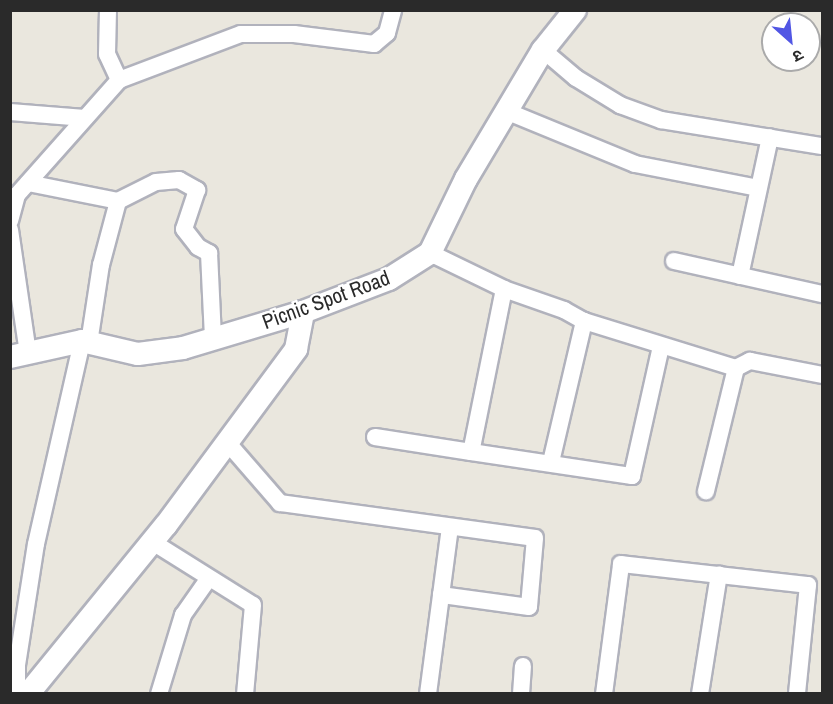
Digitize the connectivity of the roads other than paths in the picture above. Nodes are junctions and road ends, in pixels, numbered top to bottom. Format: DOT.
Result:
graph roads {
  1 [pos="108,10"];
  2 [pos="393,10"];
  3 [pos="570,11"];
  4 [pos="543,50"];
  5 [pos="119,80"];
  6 [pos="506,111"];
  7 [pos="10,112"];
  8 [pos="86,118"];
  9 [pos="770,137"];
  10 [pos="822,146"];
  11 [pos="28,183"];
  12 [pos="758,188"];
  13 [pos="118,201"];
  14 [pos="10,221"];
  15 [pos="10,230"];
  16 [pos="430,253"];
  17 [pos="674,261"];
  18 [pos="740,276"];
  19 [pos="504,290"];
  20 [pos="822,294"];
  21 [pos="303,312"];
  22 [pos="584,321"];
  23 [pos="213,339"];
  24 [pos="86,342"];
  25 [pos="661,346"];
  26 [pos="19,355"];
  27 [pos="736,368"];
  28 [pos="822,375"];
  29 [pos="375,437"];
  30 [pos="227,442"];
  31 [pos="471,452"];
  32 [pos="551,462"];
  33 [pos="706,491"];
  34 [pos="450,526"];
  35 [pos="151,541"];
  36 [pos="719,574"];
  37 [pos="209,578"];
  38 [pos="441,595"];
  39 [pos="524,666"];
  40 [pos="17,693"];
  41 [pos="28,693"];
  42 [pos="159,693"];
  43 [pos="245,693"];
  44 [pos="428,693"];
  45 [pos="521,693"];
  46 [pos="604,693"];
  47 [pos="700,693"];
  48 [pos="797,693"];
  1 -- 5 [label="street"];
  2 -- 5 [label="street"];
  3 -- 4 [label="street"];
  4 -- 6 [label="street"];
  4 -- 9 [label="street"];
  5 -- 8 [label="street"];
  6 -- 12 [label="street"];
  6 -- 16 [label="street"];
  7 -- 8 [label="street"];
  8 -- 11 [label="street"];
  9 -- 10 [label="street"];
  9 -- 12 [label="street"];
  11 -- 13 [label="street"];
  11 -- 14 [label="street"];
  12 -- 18 [label="street"];
  13 -- 23 [label="street"];
  13 -- 24 [label="street"];
  15 -- 26 [label="street"];
  16 -- 19 [label="street"];
  16 -- 21 [label="street, Picnic Spot Road"];
  17 -- 18 [label="street"];
  18 -- 20 [label="street"];
  19 -- 22 [label="street"];
  19 -- 31 [label="street"];
  21 -- 23 [label="street, Picnic Spot Road"];
  21 -- 30 [label="street"];
  22 -- 25 [label="street"];
  22 -- 32 [label="street"];
  23 -- 24 [label="street, Picnic Spot Road"];
  24 -- 26 [label="street, Picnic Spot Road"];
  24 -- 40 [label="street"];
  25 -- 27 [label="street"];
  25 -- 32 [label="street"];
  27 -- 28 [label="street"];
  27 -- 33 [label="street"];
  29 -- 31 [label="street"];
  30 -- 34 [label="street"];
  30 -- 35 [label="street"];
  31 -- 32 [label="street"];
  34 -- 38 [label="street"];
  34 -- 38 [label="street"];
  35 -- 37 [label="street"];
  35 -- 41 [label="street"];
  36 -- 46 [label="street"];
  36 -- 47 [label="street"];
  36 -- 48 [label="street"];
  37 -- 42 [label="street"];
  37 -- 43 [label="street"];
  38 -- 44 [label="street"];
  39 -- 45 [label="street"];
}
